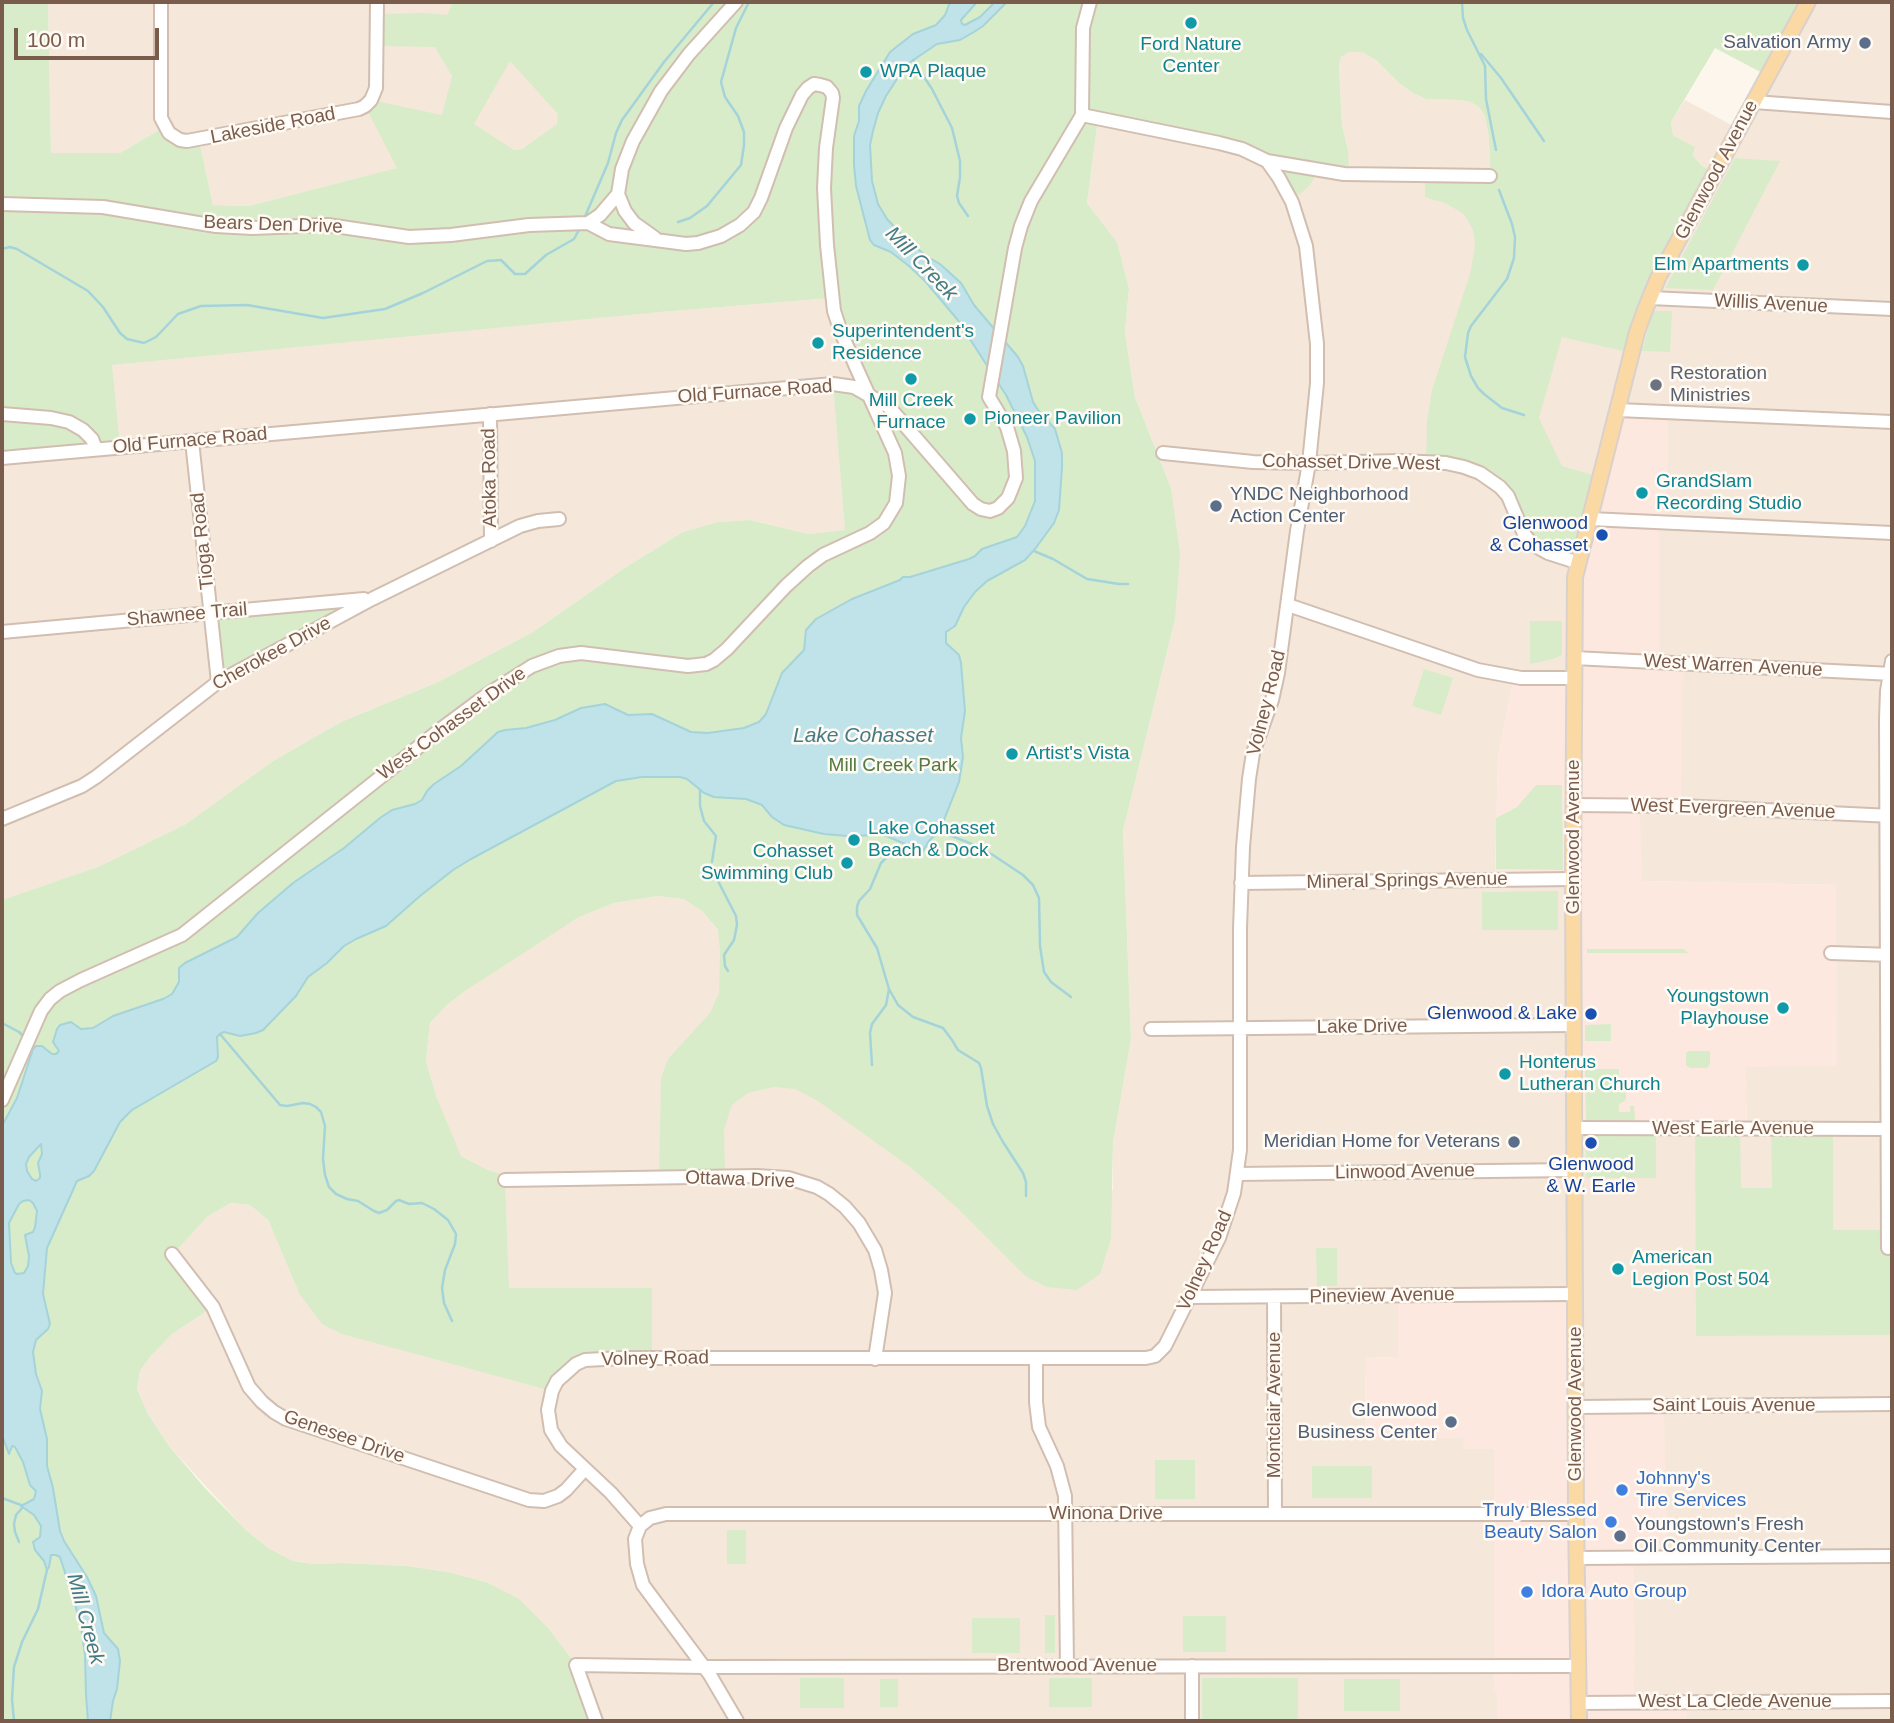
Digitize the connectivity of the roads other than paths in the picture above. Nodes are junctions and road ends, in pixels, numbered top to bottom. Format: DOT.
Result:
graph roads {
  1 [pos="161,2"];
  2 [pos="377,2"];
  3 [pos="736,2"];
  4 [pos="1090,2"];
  5 [pos="1808,2"];
  6 [pos="1754,102"];
  7 [pos="1892,112"];
  8 [pos="1082,116"];
  9 [pos="1268,162"];
  10 [pos="1490,176"];
  11 [pos="618,194"];
  12 [pos="2,204"];
  13 [pos="587,223"];
  14 [pos="656,239"];
  15 [pos="1650,298"];
  16 [pos="1892,309"];
  17 [pos="868,395"];
  18 [pos="1618,410"];
  19 [pos="2,414"];
  20 [pos="490,414"];
  21 [pos="1892,422"];
  22 [pos="192,441"];
  23 [pos="96,449"];
  24 [pos="1163,453"];
  25 [pos="2,458"];
  26 [pos="1309,463"];
  27 [pos="558,519"];
  28 [pos="1590,519"];
  29 [pos="1892,533"];
  30 [pos="491,541"];
  31 [pos="1579,563"];
  32 [pos="372,599"];
  33 [pos="1288,605"];
  34 [pos="211,613"];
  35 [pos="2,632"];
  36 [pos="1574,658"];
  37 [pos="1891,670"];
  38 [pos="1574,678"];
  39 [pos="218,682"];
  40 [pos="1574,805"];
  41 [pos="1889,816"];
  42 [pos="2,819"];
  43 [pos="1573,879"];
  44 [pos="1241,883"];
  45 [pos="1831,953"];
  46 [pos="1890,955"];
  47 [pos="1573,1025"];
  48 [pos="1151,1029"];
  49 [pos="1240,1029"];
  50 [pos="2,1100"];
  51 [pos="1574,1128"];
  52 [pos="1890,1129"];
  53 [pos="1574,1170"];
  54 [pos="1237,1174"];
  55 [pos="505,1180"];
  56 [pos="1888,1248"];
  57 [pos="172,1254"];
  58 [pos="1575,1294"];
  59 [pos="1190,1297"];
  60 [pos="1274,1297"];
  61 [pos="875,1359"];
  62 [pos="1036,1359"];
  63 [pos="1892,1405"];
  64 [pos="1576,1407"];
  65 [pos="585,1469"];
  66 [pos="1065,1514"];
  67 [pos="1275,1514"];
  68 [pos="1576,1514"];
  69 [pos="640,1526"];
  70 [pos="1892,1556"];
  71 [pos="1577,1558"];
  72 [pos="1192,1666"];
  73 [pos="1578,1666"];
  74 [pos="705,1667"];
  75 [pos="1067,1667"];
  76 [pos="1892,1701"];
  77 [pos="1579,1703"];
  78 [pos="596,1721"];
  79 [pos="737,1721"];
  80 [pos="1192,1721"];
  81 [pos="1579,1721"];
  1 -- 2 [label="street, Lakeside Road"];
  3 -- 11 [label="street"];
  4 -- 8 [label="street"];
  5 -- 6 [label="main road, Glenwood Avenue"];
  6 -- 7 [label="street"];
  6 -- 15 [label="main road, Glenwood Avenue"];
  8 -- 9 [label="street"];
  8 -- 17 [label="street, Old Furnace Road"];
  9 -- 10 [label="street"];
  9 -- 26 [label="street, Volney Road"];
  11 -- 13 [label="street"];
  11 -- 14 [label="street"];
  12 -- 13 [label="street, Bears Den Drive"];
  13 -- 14 [label="street"];
  14 -- 17 [label="street, West Cohasset Drive"];
  15 -- 16 [label="street, Willis Avenue"];
  15 -- 18 [label="main road, Glenwood Avenue"];
  17 -- 20 [label="street, Old Furnace Road"];
  17 -- 50 [label="street, West Cohasset Drive"];
  18 -- 21 [label="street"];
  18 -- 28 [label="main road, Glenwood Avenue"];
  19 -- 23 [label="street"];
  20 -- 22 [label="street, Old Furnace Road"];
  20 -- 30 [label="street, Atoka Road"];
  22 -- 23 [label="street, Old Furnace Road"];
  22 -- 34 [label="street, Tioga Road"];
  23 -- 25 [label="street, Old Furnace Road"];
  24 -- 26 [label="street, Cohasset Drive West"];
  26 -- 31 [label="street, Cohasset Drive West"];
  26 -- 33 [label="street, Volney Road"];
  27 -- 30 [label="street, Cherokee Drive"];
  28 -- 29 [label="street"];
  28 -- 31 [label="main road, Glenwood Avenue"];
  30 -- 32 [label="street, Cherokee Drive"];
  31 -- 36 [label="main road, Glenwood Avenue"];
  32 -- 34 [label="street, Shawnee Trail"];
  32 -- 39 [label="street, Cherokee Drive"];
  33 -- 38 [label="street"];
  33 -- 44 [label="street, Volney Road"];
  34 -- 35 [label="street, Shawnee Trail"];
  34 -- 39 [label="street, Tioga Road"];
  36 -- 37 [label="street, West Warren Avenue"];
  36 -- 38 [label="main road, Glenwood Avenue"];
  37 -- 41 [label="street"];
  38 -- 40 [label="main road, Glenwood Avenue"];
  39 -- 42 [label="street, Cherokee Drive"];
  40 -- 41 [label="street, West Evergreen Avenue"];
  40 -- 43 [label="main road, Glenwood Avenue"];
  41 -- 46 [label="street"];
  43 -- 44 [label="street, Mineral Springs Avenue"];
  43 -- 47 [label="main road, Glenwood Avenue"];
  44 -- 49 [label="street, Volney Road"];
  45 -- 46 [label="street"];
  46 -- 52 [label="street"];
  47 -- 49 [label="street, Lake Drive"];
  47 -- 51 [label="main road, Glenwood Avenue"];
  48 -- 49 [label="street, Lake Drive"];
  49 -- 54 [label="street, Volney Road"];
  51 -- 52 [label="street, West Earle Avenue"];
  51 -- 53 [label="main road, Glenwood Avenue"];
  52 -- 56 [label="street"];
  53 -- 54 [label="street, Linwood Avenue"];
  53 -- 58 [label="main road, Glenwood Avenue"];
  54 -- 59 [label="street, Volney Road"];
  55 -- 61 [label="street, Ottawa Drive"];
  57 -- 65 [label="street, Genesee Drive"];
  58 -- 60 [label="street, Pineview Avenue"];
  58 -- 64 [label="main road, Glenwood Avenue"];
  59 -- 60 [label="street, Pineview Avenue"];
  59 -- 62 [label="street, Volney Road"];
  60 -- 67 [label="street, Montclair Avenue"];
  61 -- 62 [label="street, Volney Road"];
  61 -- 65 [label="street, Volney Road"];
  62 -- 66 [label="street"];
  63 -- 64 [label="street, Saint Louis Avenue"];
  64 -- 68 [label="main road, Glenwood Avenue"];
  65 -- 69 [label="street, Volney Road"];
  66 -- 67 [label="street, Winona Drive"];
  66 -- 69 [label="street, Winona Drive"];
  66 -- 75 [label="street"];
  67 -- 68 [label="street, Winona Drive"];
  68 -- 71 [label="main road, Glenwood Avenue"];
  69 -- 74 [label="street"];
  70 -- 71 [label="street"];
  71 -- 73 [label="main road, Glenwood Avenue"];
  72 -- 73 [label="street, Brentwood Avenue"];
  72 -- 75 [label="street, Brentwood Avenue"];
  72 -- 80 [label="street"];
  73 -- 77 [label="main road, Glenwood Avenue"];
  74 -- 75 [label="street, Brentwood Avenue"];
  74 -- 78 [label="street, Brentwood Avenue"];
  74 -- 79 [label="street"];
  76 -- 77 [label="street, West La Clede Avenue"];
  77 -- 81 [label="main road, Glenwood Avenue"];
}
